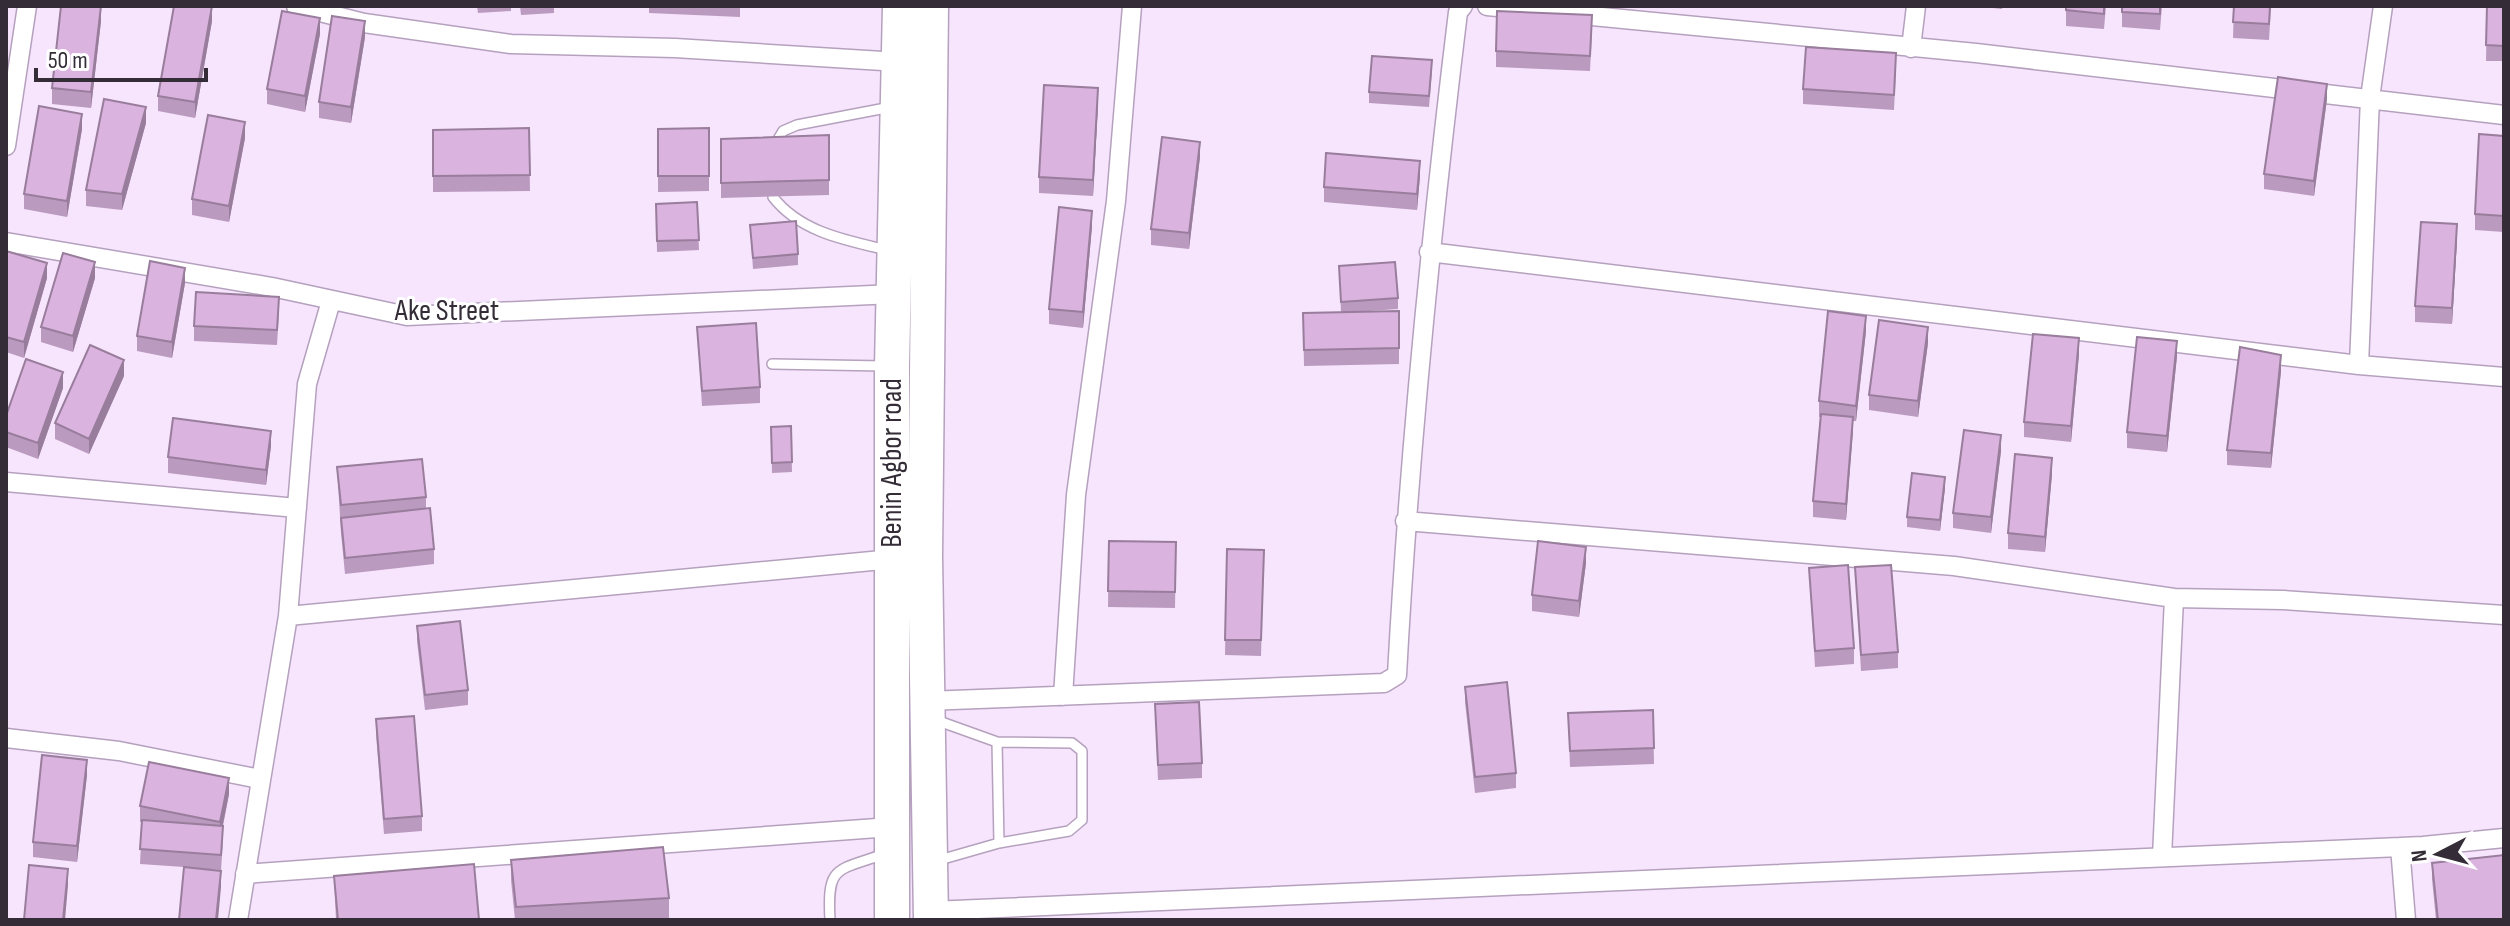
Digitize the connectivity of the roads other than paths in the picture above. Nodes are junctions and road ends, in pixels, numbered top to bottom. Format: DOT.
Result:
graph roads {
  1 [pos="27,6"];
  2 [pos="296,6"];
  3 [pos="900,6"];
  4 [pos="931,6"];
  5 [pos="1132,6"];
  6 [pos="1463,6"];
  7 [pos="1487,6"];
  8 [pos="1916,6"];
  9 [pos="2383,6"];
  10 [pos="366,14"];
  11 [pos="1911,48"];
  12 [pos="899,62"];
  13 [pos="2370,98"];
  14 [pos="897,106"];
  15 [pos="2504,115"];
  16 [pos="6,146"];
  17 [pos="770,152"];
  18 [pos="773,197"];
  19 [pos="6,242"];
  20 [pos="894,252"];
  21 [pos="1429,252"];
  22 [pos="894,294"];
  23 [pos="331,301"];
  24 [pos="772,364"];
  25 [pos="2359,365"];
  26 [pos="892,366"];
  27 [pos="2504,377"];
  28 [pos="6,482"];
  29 [pos="297,508"];
  30 [pos="1405,521"];
  31 [pos="893,559"];
  32 [pos="2174,598"];
  33 [pos="2504,615"];
  34 [pos="288,616"];
  35 [pos="1063,696"];
  36 [pos="926,709"];
  37 [pos="6,738"];
  38 [pos="997,742"];
  39 [pos="260,779"];
  40 [pos="2504,838"];
  41 [pos="891,839"];
  42 [pos="999,843"];
  43 [pos="2400,847"];
  44 [pos="2162,857"];
  45 [pos="929,863"];
  46 [pos="245,874"];
  47 [pos="931,915"];
  48 [pos="238,920"];
  49 [pos="830,920"];
  50 [pos="892,920"];
  51 [pos="2406,920"];
  1 -- 16 [label="street"];
  2 -- 10 [label="street"];
  3 -- 12 [label="highway, Benin Agbor road"];
  4 -- 36 [label="highway, Benin Agbor road"];
  5 -- 35 [label="street"];
  6 -- 21 [label="street"];
  7 -- 11 [label="street"];
  8 -- 11 [label="street"];
  9 -- 13 [label="street"];
  10 -- 12 [label="street"];
  11 -- 13 [label="street"];
  12 -- 14 [label="highway, Benin Agbor road"];
  13 -- 15 [label="street"];
  13 -- 25 [label="street"];
  14 -- 17 [label="lane"];
  14 -- 20 [label="highway, Benin Agbor road"];
  18 -- 20 [label="lane"];
  19 -- 23 [label="street, Ake Street"];
  20 -- 22 [label="highway, Benin Agbor road"];
  21 -- 25 [label="street"];
  21 -- 30 [label="street"];
  22 -- 23 [label="street, Ake Street"];
  22 -- 26 [label="highway, Benin Agbor road"];
  23 -- 29 [label="street"];
  24 -- 26 [label="lane"];
  25 -- 27 [label="street"];
  26 -- 31 [label="highway, Benin Agbor road"];
  28 -- 29 [label="street"];
  29 -- 34 [label="street"];
  30 -- 32 [label="street"];
  30 -- 35 [label="street"];
  31 -- 34 [label="street"];
  31 -- 41 [label="highway, Benin Agbor road"];
  32 -- 33 [label="street"];
  32 -- 44 [label="street"];
  34 -- 39 [label="street"];
  35 -- 36 [label="street"];
  36 -- 38 [label="lane"];
  36 -- 45 [label="highway, Benin Agbor road"];
  37 -- 39 [label="street"];
  38 -- 42 [label="lane"];
  38 -- 42 [label="lane"];
  39 -- 46 [label="street"];
  40 -- 43 [label="street"];
  41 -- 46 [label="street"];
  41 -- 49 [label="lane"];
  41 -- 50 [label="highway, Benin Agbor road"];
  42 -- 45 [label="lane"];
  43 -- 44 [label="street"];
  43 -- 51 [label="street"];
  44 -- 47 [label="street"];
  45 -- 47 [label="highway, Benin Agbor road"];
  46 -- 48 [label="street"];
}
